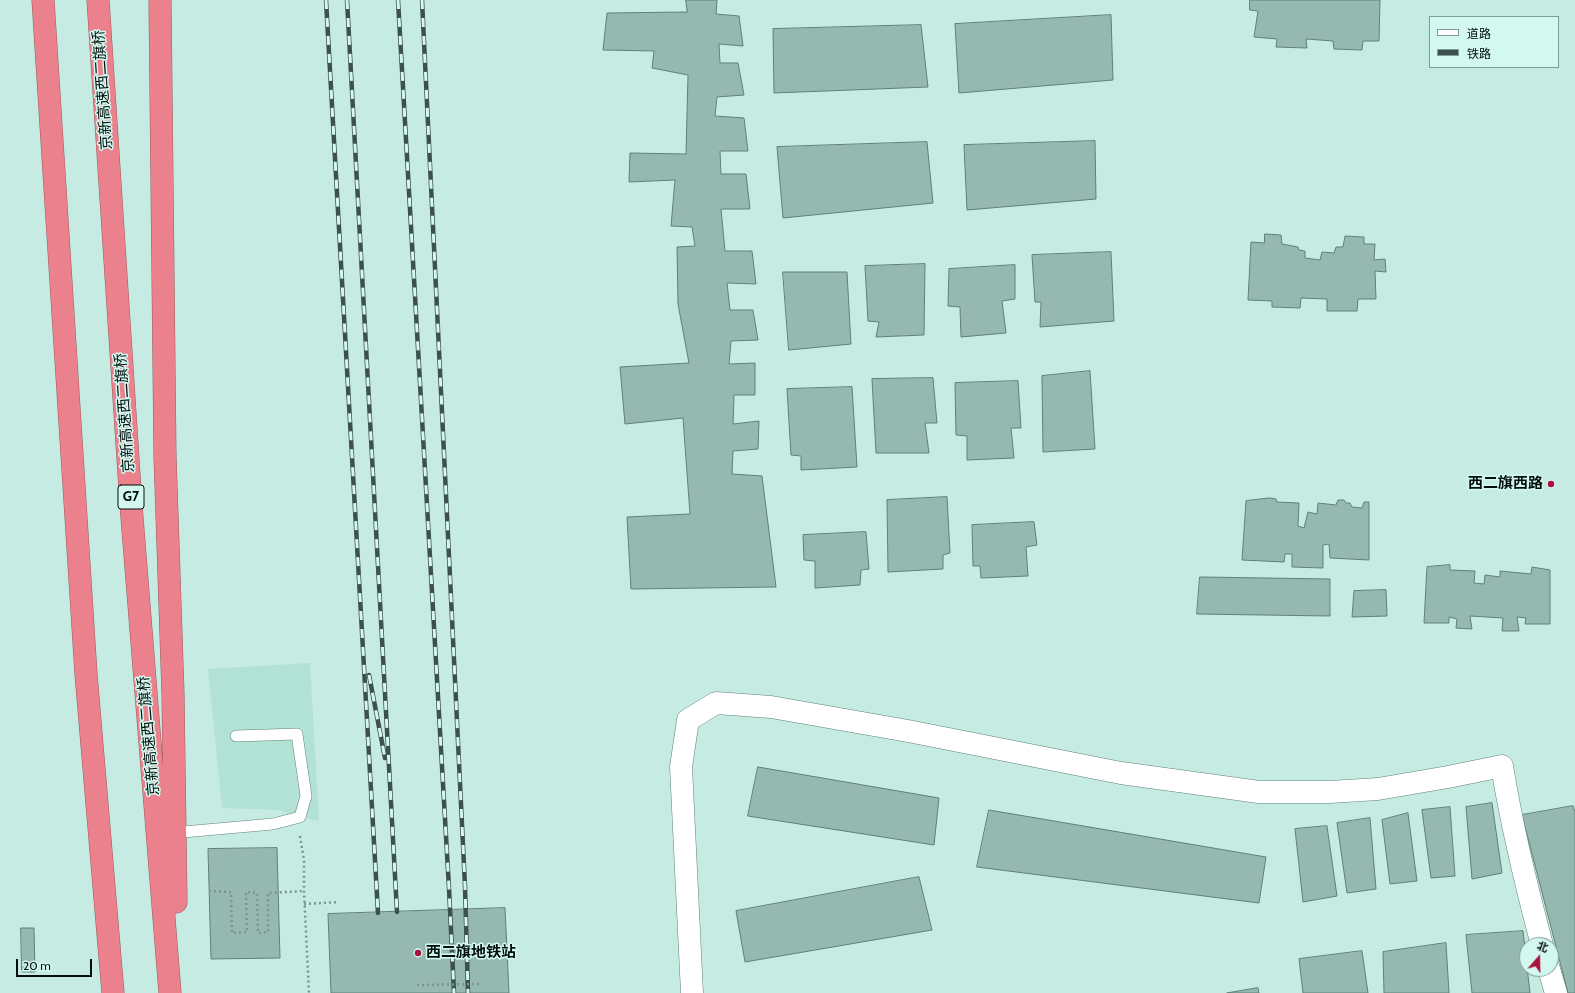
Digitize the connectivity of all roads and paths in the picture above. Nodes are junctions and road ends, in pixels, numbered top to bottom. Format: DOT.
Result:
graph roads {
  1 [pos="98,0"];
  2 [pos="160,0"];
  3 [pos="42,3"];
  4 [pos="236,736"];
  5 [pos="287,821"];
  6 [pos="183,832"];
  7 [pos="209,891"];
  8 [pos="304,891"];
  9 [pos="339,902"];
  10 [pos="304,904"];
  11 [pos="1540,937"];
  12 [pos="1551,977"];
  13 [pos="482,984"];
  14 [pos="417,985"];
  15 [pos="113,993"];
  16 [pos="170,993"];
  17 [pos="178,993"];
  18 [pos="309,993"];
  19 [pos="692,993"];
  20 [pos="1556,993"];
  1 -- 16 [label="highway, 京新高速西二旗桥 / G7"];
  2 -- 17 [label="highway"];
  3 -- 15 [label="highway"];
  4 -- 5 [label="lane"];
  5 -- 6 [label="lane"];
  5 -- 8 [label="path"];
  7 -- 8 [label="path"];
  8 -- 10 [label="path"];
  9 -- 10 [label="path"];
  10 -- 18 [label="path"];
  11 -- 19 [label="street"];
  12 -- 20 [label="street"];
  13 -- 14 [label="path, bridge"];
}
